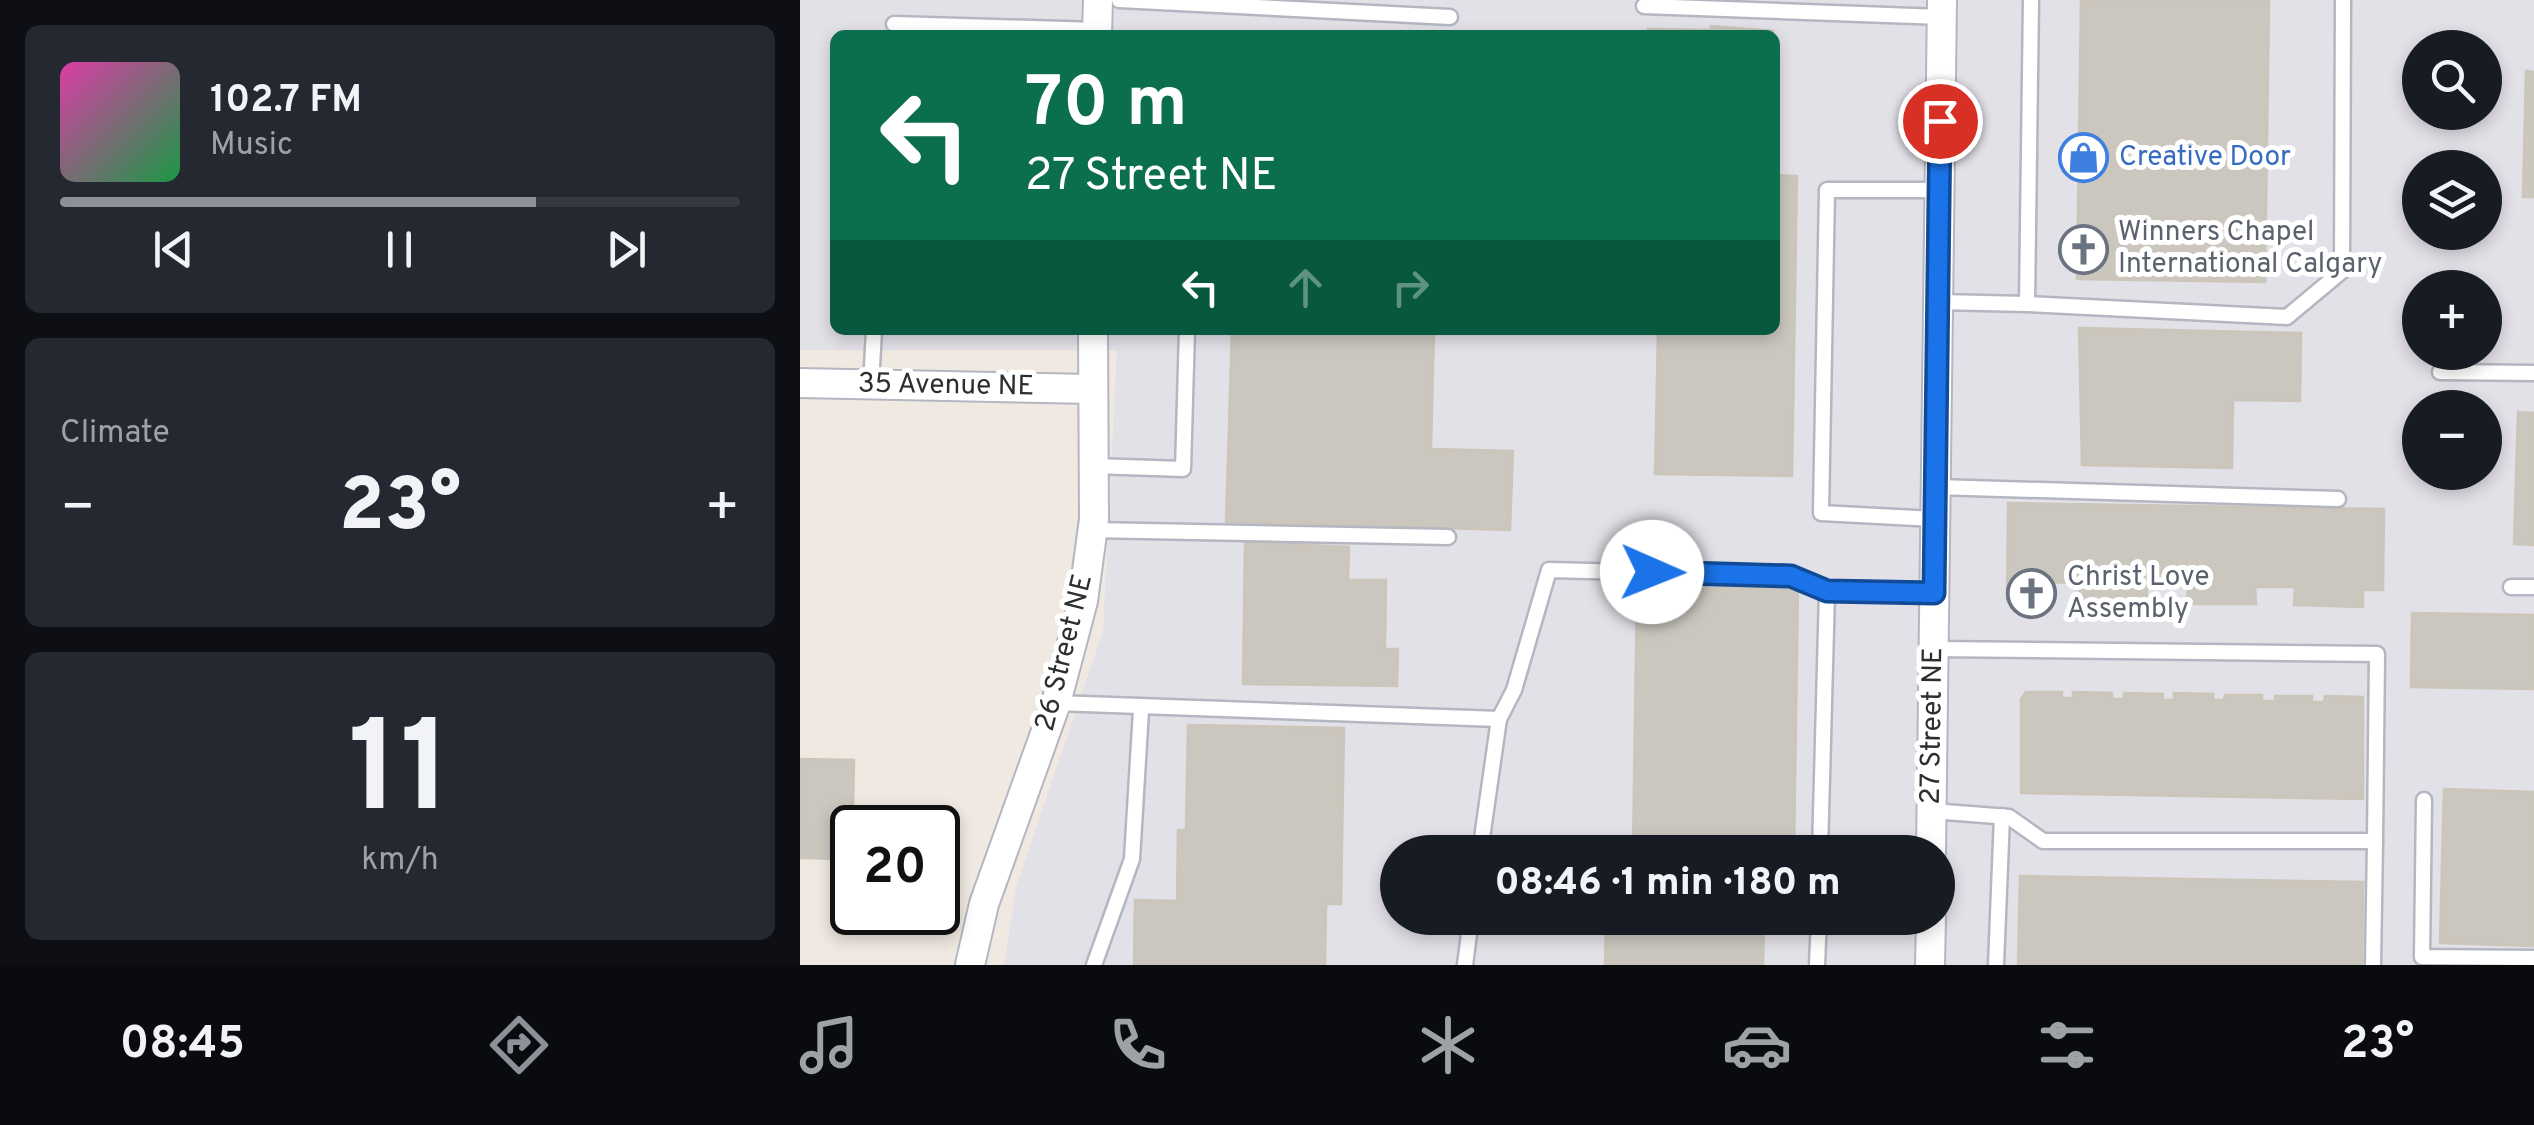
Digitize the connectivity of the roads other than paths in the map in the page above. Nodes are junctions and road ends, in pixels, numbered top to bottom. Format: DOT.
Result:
graph roads {
  1 [pos="1098,0"];
  2 [pos="1120,0"];
  3 [pos="2032,0"];
  4 [pos="2343,0"];
  5 [pos="1644,6"];
  6 [pos="1942,9"];
  7 [pos="1450,16"];
  8 [pos="894,24"];
  9 [pos="1046,30"];
  10 [pos="1097,30"];
  11 [pos="1939,190"];
  12 [pos="1938,302"];
  13 [pos="2027,304"];
  14 [pos="874,335"];
  15 [pos="1093,335"];
  16 [pos="1187,335"];
  17 [pos="2440,372"];
  18 [pos="2534,373"];
  19 [pos="800,384"];
  20 [pos="870,385"];
  21 [pos="1092,388"];
  22 [pos="1093,466"];
  23 [pos="1936,486"];
  24 [pos="2338,498"];
  25 [pos="1936,518"];
  26 [pos="1092,530"];
  27 [pos="1448,536"];
  28 [pos="2512,587"];
  29 [pos="2534,588"];
  30 [pos="1827,591"];
  31 [pos="1934,593"];
  32 [pos="1936,648"];
  33 [pos="1056,703"];
  34 [pos="1141,710"];
  35 [pos="1499,719"];
  36 [pos="2424,800"];
  37 [pos="1932,811"];
  38 [pos="2002,816"];
  39 [pos="1482,835"];
  40 [pos="1820,835"];
  41 [pos="1931,835"];
  42 [pos="2375,842"];
  43 [pos="1468,935"];
  44 [pos="1819,935"];
  45 [pos="1930,935"];
  46 [pos="2534,958"];
  47 [pos="970,965"];
  48 [pos="1094,965"];
  49 [pos="1464,965"];
  50 [pos="1818,965"];
  51 [pos="1930,965"];
  52 [pos="1996,965"];
  53 [pos="2373,965"];
  1 -- 10 [label="street"];
  2 -- 7 [label="lane"];
  3 -- 13 [label="lane"];
  4 -- 13 [label="lane"];
  5 -- 6 [label="lane"];
  6 -- 11 [label="street, 27 Street NE"];
  8 -- 9 [label="lane"];
  11 -- 12 [label="street, 27 Street NE"];
  11 -- 25 [label="lane"];
  12 -- 13 [label="lane"];
  12 -- 23 [label="street, 27 Street NE"];
  14 -- 20 [label="lane"];
  15 -- 21 [label="street, 26 Street NE"];
  16 -- 22 [label="lane"];
  17 -- 18 [label="lane"];
  19 -- 20 [label="street, 35 Avenue NE"];
  20 -- 21 [label="street, 35 Avenue NE"];
  21 -- 22 [label="street, 26 Street NE"];
  22 -- 26 [label="street, 26 Street NE"];
  23 -- 24 [label="lane"];
  23 -- 25 [label="street, 27 Street NE"];
  25 -- 31 [label="street, 27 Street NE"];
  26 -- 27 [label="lane"];
  26 -- 33 [label="street, 26 Street NE"];
  28 -- 29 [label="lane"];
  30 -- 31 [label="lane"];
  30 -- 35 [label="lane"];
  30 -- 40 [label="lane"];
  31 -- 32 [label="street, 27 Street NE"];
  32 -- 37 [label="street, 27 Street NE"];
  32 -- 42 [label="lane"];
  33 -- 34 [label="lane"];
  33 -- 47 [label="street, 26 Street NE"];
  34 -- 35 [label="lane"];
  34 -- 48 [label="lane"];
  35 -- 39 [label="lane"];
  36 -- 46 [label="lane"];
  37 -- 38 [label="lane"];
  37 -- 41 [label="street, 27 Street NE"];
  38 -- 42 [label="lane"];
  38 -- 52 [label="lane"];
  42 -- 53 [label="lane"];
  43 -- 49 [label="lane"];
  44 -- 50 [label="lane"];
  45 -- 51 [label="street"];
}
